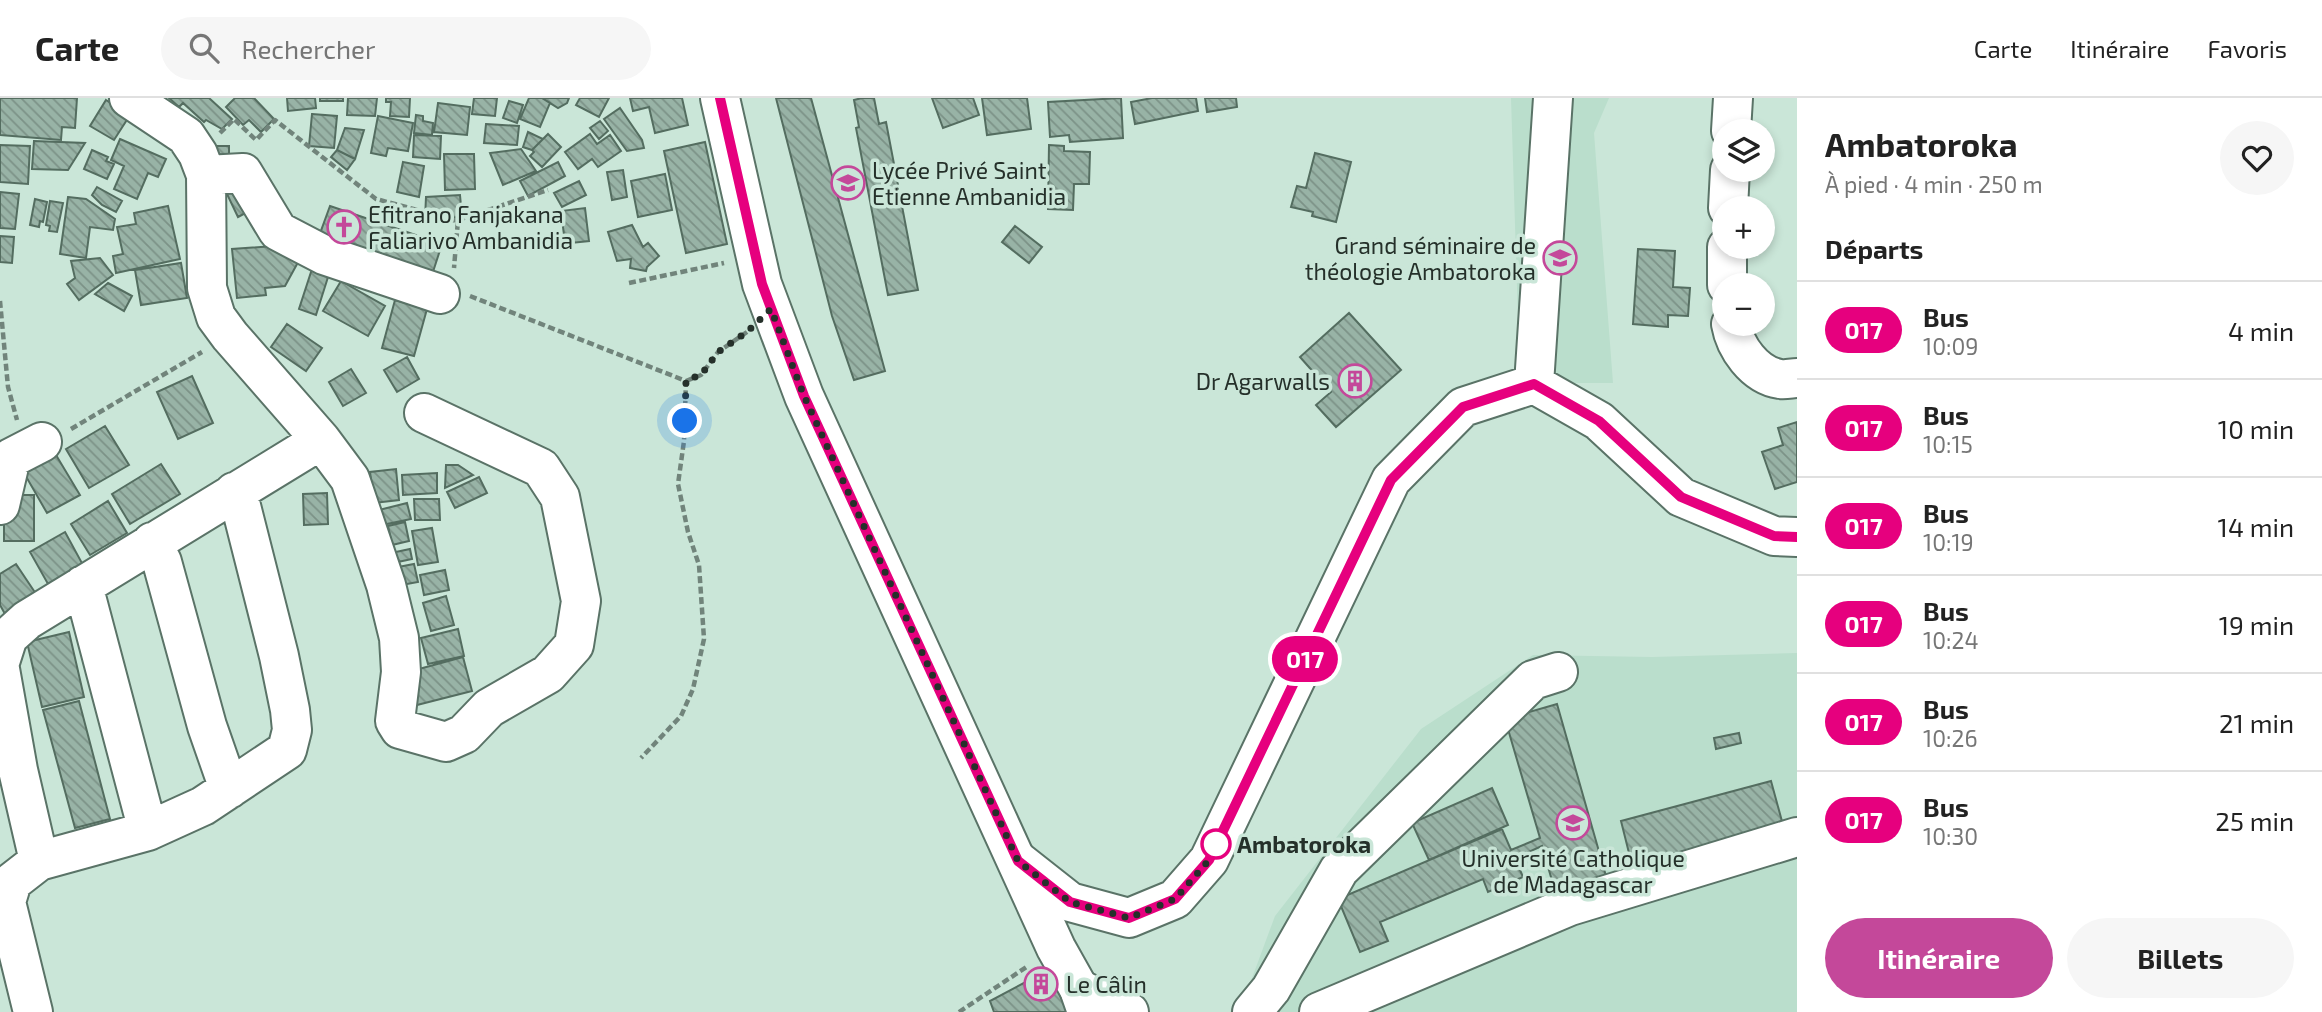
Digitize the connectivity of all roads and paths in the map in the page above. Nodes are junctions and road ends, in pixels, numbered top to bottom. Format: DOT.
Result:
graph roads {
  1 [pos="129,98"];
  2 [pos="720,98"];
  3 [pos="1553,98"];
  4 [pos="1733,98"];
  5 [pos="1732,119"];
  6 [pos="186,136"];
  7 [pos="206,175"];
  8 [pos="548,190"];
  9 [pos="458,220"];
  10 [pos="756,257"];
  11 [pos="629,283"];
  12 [pos="453,287"];
  13 [pos="0,300"];
  14 [pos="771,309"];
  15 [pos="230,336"];
  16 [pos="1733,336"];
  17 [pos="1797,378"];
  18 [pos="686,380"];
  19 [pos="1534,384"];
  20 [pos="424,413"];
  21 [pos="30,432"];
  22 [pos="321,440"];
  23 [pos="234,492"];
  24 [pos="0,505"];
  25 [pos="1797,537"];
  26 [pos="152,542"];
  27 [pos="83,585"];
  28 [pos="0,663"];
  29 [pos="0,669"];
  30 [pos="1558,671"];
  31 [pos="641,758"];
  32 [pos="9,771"];
  33 [pos="229,789"];
  34 [pos="148,831"];
  35 [pos="1797,837"];
  36 [pos="1018,861"];
  37 [pos="17,875"];
  38 [pos="1056,947"];
  39 [pos="1083,1001"];
  40 [pos="33,1012"];
  41 [pos="959,1012"];
  42 [pos="1129,1012"];
  43 [pos="1252,1012"];
  44 [pos="1319,1012"];
  1 -- 6 [label="street"];
  2 -- 10 [label="street"];
  3 -- 19 [label="street"];
  4 -- 5 [label="street"];
  6 -- 7 [label="street"];
  6 -- 9 [label="path"];
  7 -- 12 [label="street"];
  7 -- 15 [label="street"];
  8 -- 9 [label="path"];
  9 -- 12 [label="path"];
  10 -- 11 [label="path"];
  10 -- 14 [label="street"];
  12 -- 18 [label="path"];
  13 -- 21 [label="path"];
  14 -- 18 [label="path"];
  14 -- 36 [label="street"];
  15 -- 21 [label="path"];
  15 -- 22 [label="street"];
  16 -- 17 [label="street"];
  18 -- 31 [label="path"];
  19 -- 25 [label="street"];
  19 -- 36 [label="street"];
  20 -- 22 [label="street"];
  21 -- 24 [label="street"];
  22 -- 23 [label="street"];
  23 -- 26 [label="street"];
  23 -- 33 [label="street"];
  26 -- 27 [label="street"];
  26 -- 33 [label="street"];
  27 -- 28 [label="street"];
  27 -- 34 [label="street"];
  29 -- 32 [label="street"];
  30 -- 43 [label="street"];
  32 -- 37 [label="street"];
  33 -- 34 [label="street"];
  34 -- 37 [label="street"];
  35 -- 44 [label="street"];
  36 -- 38 [label="street"];
  37 -- 40 [label="street"];
  38 -- 39 [label="street"];
  38 -- 41 [label="path"];
  39 -- 42 [label="street"];
}
